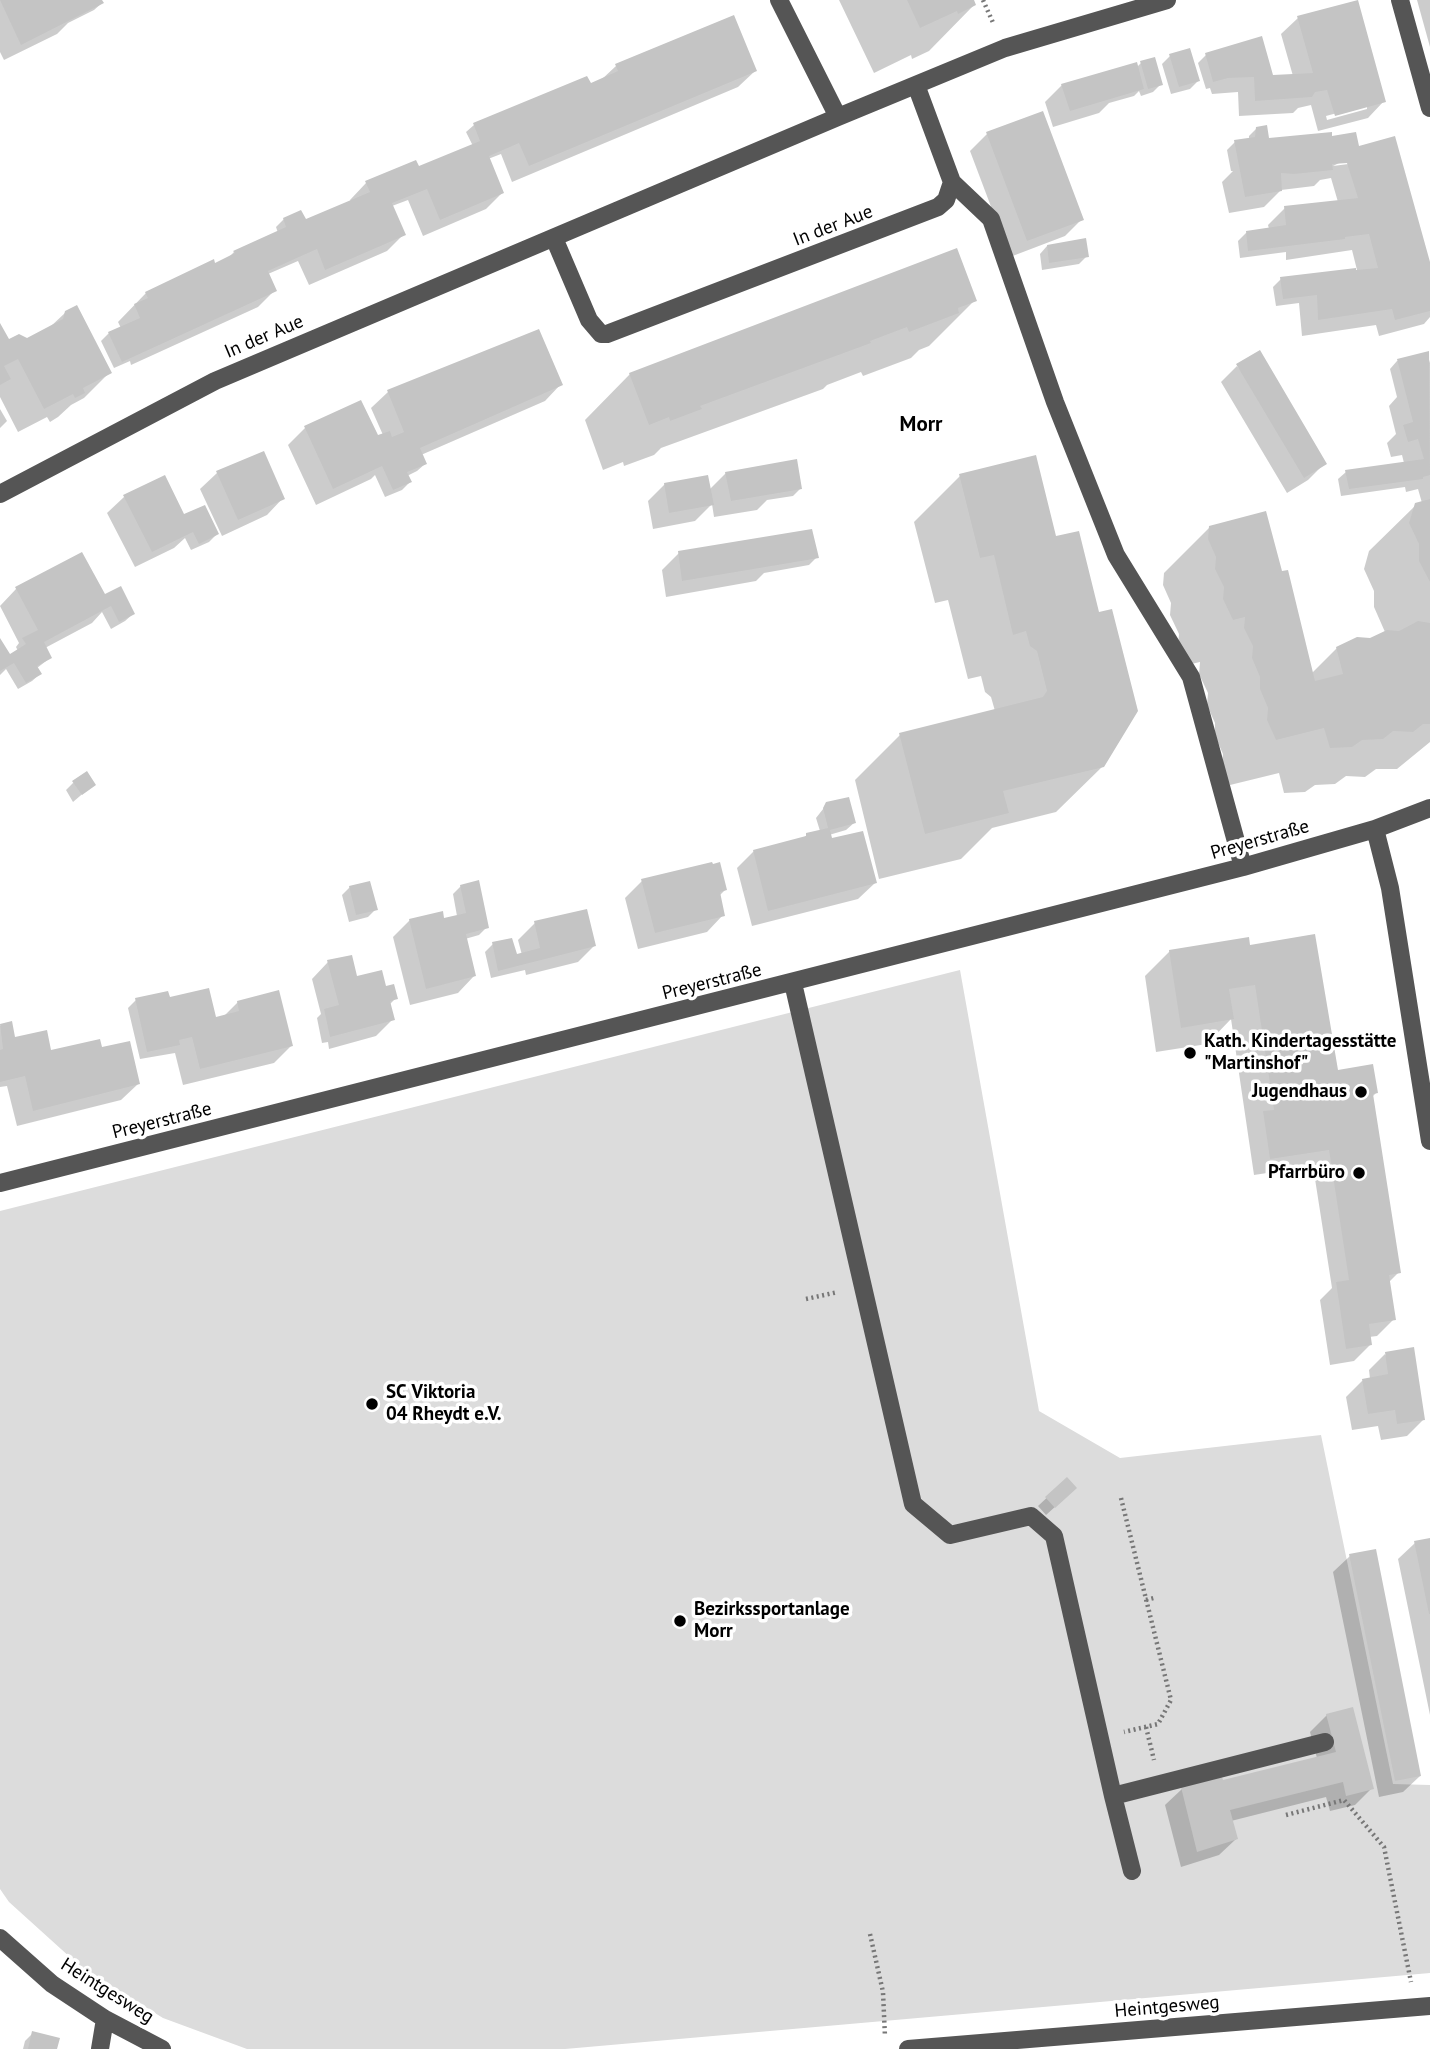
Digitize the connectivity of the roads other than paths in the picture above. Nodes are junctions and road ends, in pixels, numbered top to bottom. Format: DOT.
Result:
graph roads {
  1 [pos="779,0"];
  2 [pos="1167,0"];
  3 [pos="1401,0"];
  4 [pos="916,85"];
  5 [pos="1430,108"];
  6 [pos="838,117"];
  7 [pos="952,182"];
  8 [pos="554,238"];
  9 [pos="0,494"];
  10 [pos="1430,808"];
  11 [pos="1375,829"];
  12 [pos="1244,867"];
  13 [pos="793,983"];
  14 [pos="1430,1141"];
  15 [pos="0,1183"];
  16 [pos="1325,1742"];
  17 [pos="1112,1796"];
  18 [pos="1132,1871"];
  19 [pos="0,1938"];
  20 [pos="1430,2006"];
  21 [pos="105,2019"];
  22 [pos="100,2049"];
  23 [pos="162,2049"];
  24 [pos="908,2049"];
  1 -- 6 [label="street"];
  2 -- 4 [label="street, In der Aue"];
  3 -- 5 [label="street"];
  4 -- 6 [label="street, In der Aue"];
  4 -- 7 [label="street"];
  6 -- 8 [label="street, In der Aue"];
  7 -- 8 [label="street, In der Aue"];
  7 -- 12 [label="street"];
  8 -- 9 [label="street, In der Aue"];
  10 -- 11 [label="street, Preyerstraße"];
  11 -- 12 [label="street, Preyerstraße"];
  11 -- 14 [label="street"];
  12 -- 13 [label="street, Preyerstraße"];
  13 -- 15 [label="street, Preyerstraße"];
  13 -- 17 [label="street"];
  16 -- 17 [label="street"];
  17 -- 18 [label="street"];
  19 -- 21 [label="street, Heintgesweg"];
  20 -- 24 [label="street, Heintgesweg"];
  21 -- 22 [label="street"];
  21 -- 23 [label="street, Heintgesweg"];
}
